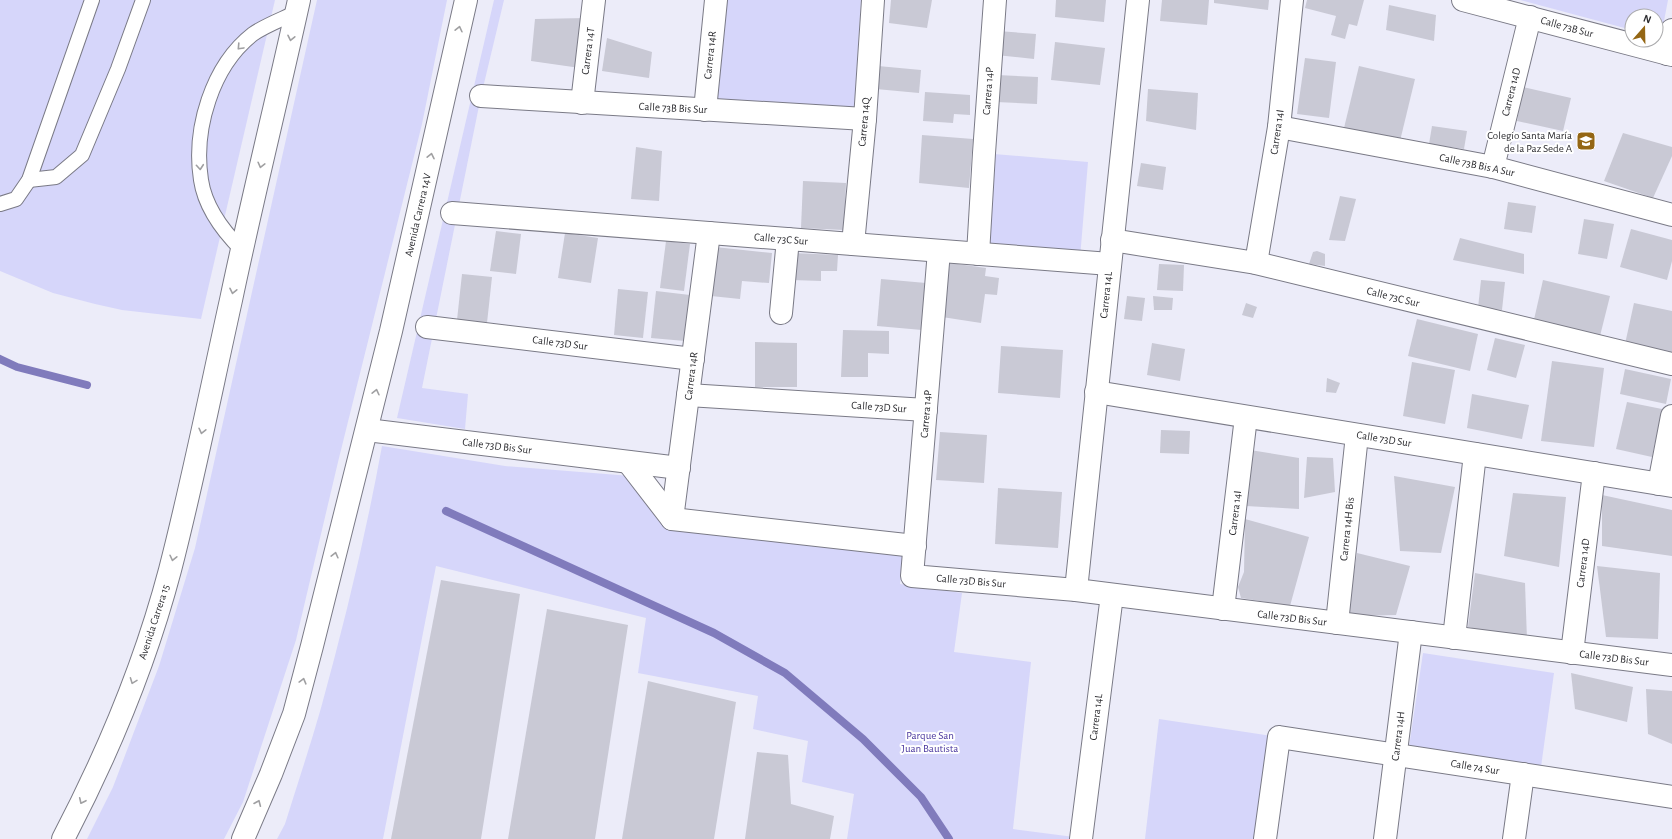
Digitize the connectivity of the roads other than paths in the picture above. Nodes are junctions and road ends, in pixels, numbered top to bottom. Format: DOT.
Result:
graph roads {
  1 [pos="92,0"];
  2 [pos="143,0"];
  3 [pos="466,0"];
  4 [pos="594,0"];
  5 [pos="716,0"];
  6 [pos="872,0"];
  7 [pos="995,0"];
  8 [pos="1138,0"];
  9 [pos="1292,0"];
  10 [pos="1462,0"];
  11 [pos="298,6"];
  12 [pos="1530,17"];
  13 [pos="1672,30"];
  14 [pos="1670,54"];
  15 [pos="481,96"];
  16 [pos="582,103"];
  17 [pos="705,110"];
  18 [pos="865,120"];
  19 [pos="1279,127"];
  20 [pos="1492,167"];
  21 [pos="29,180"];
  22 [pos="0,204"];
  23 [pos="452,213"];
  24 [pos="1672,215"];
  25 [pos="709,233"];
  26 [pos="788,239"];
  27 [pos="1112,240"];
  28 [pos="853,244"];
  29 [pos="242,250"];
  30 [pos="939,251"];
  31 [pos="978,254"];
  32 [pos="1256,263"];
  33 [pos="1110,264"];
  34 [pos="781,312"];
  35 [pos="427,327"];
  36 [pos="693,359"];
  37 [pos="1672,364"];
  38 [pos="1096,392"];
  39 [pos="688,395"];
  40 [pos="926,410"];
  41 [pos="1672,416"];
  42 [pos="1246,417"];
  43 [pos="367,430"];
  44 [pos="1357,435"];
  45 [pos="1474,454"];
  46 [pos="628,462"];
  47 [pos="679,468"];
  48 [pos="1594,473"];
  49 [pos="1665,485"];
  50 [pos="672,519"];
  51 [pos="915,546"];
  52 [pos="912,576"];
  53 [pos="1076,590"];
  54 [pos="1112,595"];
  55 [pos="1224,609"];
  56 [pos="1337,623"];
  57 [pos="1411,632"];
  58 [pos="1454,638"];
  59 [pos="1572,653"];
  60 [pos="1672,665"];
  61 [pos="1396,755"];
  62 [pos="1523,774"];
  63 [pos="1672,797"];
  64 [pos="64,839"];
  65 [pos="243,839"];
  66 [pos="1080,839"];
  67 [pos="1265,839"];
  68 [pos="1385,839"];
  69 [pos="1514,839"];
  1 -- 21 [label="lane"];
  2 -- 21 [label="lane"];
  43 -- 3 [label="main road, Avenida Carrera 14V, one-way"];
  4 -- 16 [label="main road, Carrera 14T"];
  5 -- 17 [label="main road, Carrera 14R"];
  6 -- 18 [label="main road, Carrera 14Q"];
  7 -- 31 [label="main road, Carrera 14P"];
  8 -- 27 [label="main road, Carrera 14L"];
  9 -- 19 [label="main road, Carrera 14I"];
  10 -- 12 [label="main road, Calle 73B Sur"];
  11 -- 29 [label="main road, one-way"];
  11 -- 29 [label="lane, one-way"];
  12 -- 14 [label="main road, Calle 73B Sur"];
  12 -- 20 [label="main road, Carrera 14D"];
  13 -- 14 [label="main road"];
  15 -- 16 [label="main road, Calle 73B Bis Sur"];
  16 -- 17 [label="main road, Calle 73B Bis Sur"];
  17 -- 18 [label="main road, Calle 73B Bis Sur"];
  18 -- 28 [label="main road, Carrera 14Q"];
  19 -- 20 [label="main road, Calle 73B Bis A Sur"];
  19 -- 32 [label="main road, Carrera 14I"];
  20 -- 24 [label="main road, Calle 73B Bis A Sur"];
  21 -- 22 [label="lane"];
  23 -- 25 [label="main road, Calle 73C Sur"];
  25 -- 26 [label="main road, Calle 73C Sur"];
  25 -- 36 [label="main road, Carrera 14R"];
  26 -- 28 [label="main road, Calle 73C Sur"];
  26 -- 34 [label="main road"];
  27 -- 32 [label="main road, Calle 73C Sur"];
  27 -- 33 [label="main road, Carrera 14L"];
  28 -- 30 [label="main road, Calle 73C Sur"];
  29 -- 64 [label="main road, Avenida Carrera 15, one-way"];
  30 -- 31 [label="main road, Calle 73C Sur"];
  30 -- 40 [label="main road, Carrera 14P"];
  31 -- 33 [label="main road, Calle 73C Sur"];
  32 -- 37 [label="main road, Calle 73C Sur"];
  33 -- 38 [label="main road, Carrera 14L"];
  35 -- 36 [label="main road, Calle 73D Sur"];
  36 -- 39 [label="main road, Carrera 14R"];
  38 -- 42 [label="main road, Calle 73D Sur"];
  38 -- 53 [label="main road, Carrera 14L"];
  39 -- 40 [label="main road, Calle 73D Sur"];
  39 -- 47 [label="main road, Carrera 14R"];
  40 -- 51 [label="main road, Carrera 14P"];
  41 -- 49 [label="main road"];
  42 -- 44 [label="main road, Calle 73D Sur"];
  42 -- 55 [label="main road, Carrera 14I"];
  43 -- 46 [label="main road, Calle 73D Bis Sur"];
  65 -- 43 [label="main road, one-way"];
  44 -- 45 [label="main road, Calle 73D Sur"];
  44 -- 56 [label="main road, Carrera 14H Bis"];
  45 -- 48 [label="main road, Calle 73D Sur"];
  45 -- 58 [label="main road"];
  46 -- 47 [label="main road, Calle 73D Bis Sur"];
  46 -- 50 [label="main road"];
  47 -- 50 [label="main road, Carrera 14R"];
  48 -- 49 [label="main road, Calle 73D Sur"];
  48 -- 59 [label="main road, Carrera 14D"];
  50 -- 51 [label="main road"];
  51 -- 52 [label="main road, Carrera 14P"];
  52 -- 53 [label="main road, Calle 73D Bis Sur"];
  53 -- 54 [label="main road, Calle 73D Bis Sur"];
  54 -- 55 [label="main road, Calle 73D Bis Sur"];
  54 -- 66 [label="main road, Carrera 14L"];
  55 -- 56 [label="main road, Calle 73D Bis Sur"];
  56 -- 57 [label="main road, Calle 73D Bis Sur"];
  57 -- 58 [label="main road, Calle 73D Bis Sur"];
  57 -- 61 [label="main road, Carrera 14H"];
  58 -- 59 [label="main road, Calle 73D Bis Sur"];
  59 -- 60 [label="main road, Calle 73D Bis Sur"];
  61 -- 62 [label="main road, Calle 74 Sur"];
  61 -- 67 [label="main road, Calle 74 Sur"];
  61 -- 68 [label="main road, Carrera 14H"];
  62 -- 63 [label="main road, Calle 74 Sur"];
  62 -- 69 [label="main road"];
}
